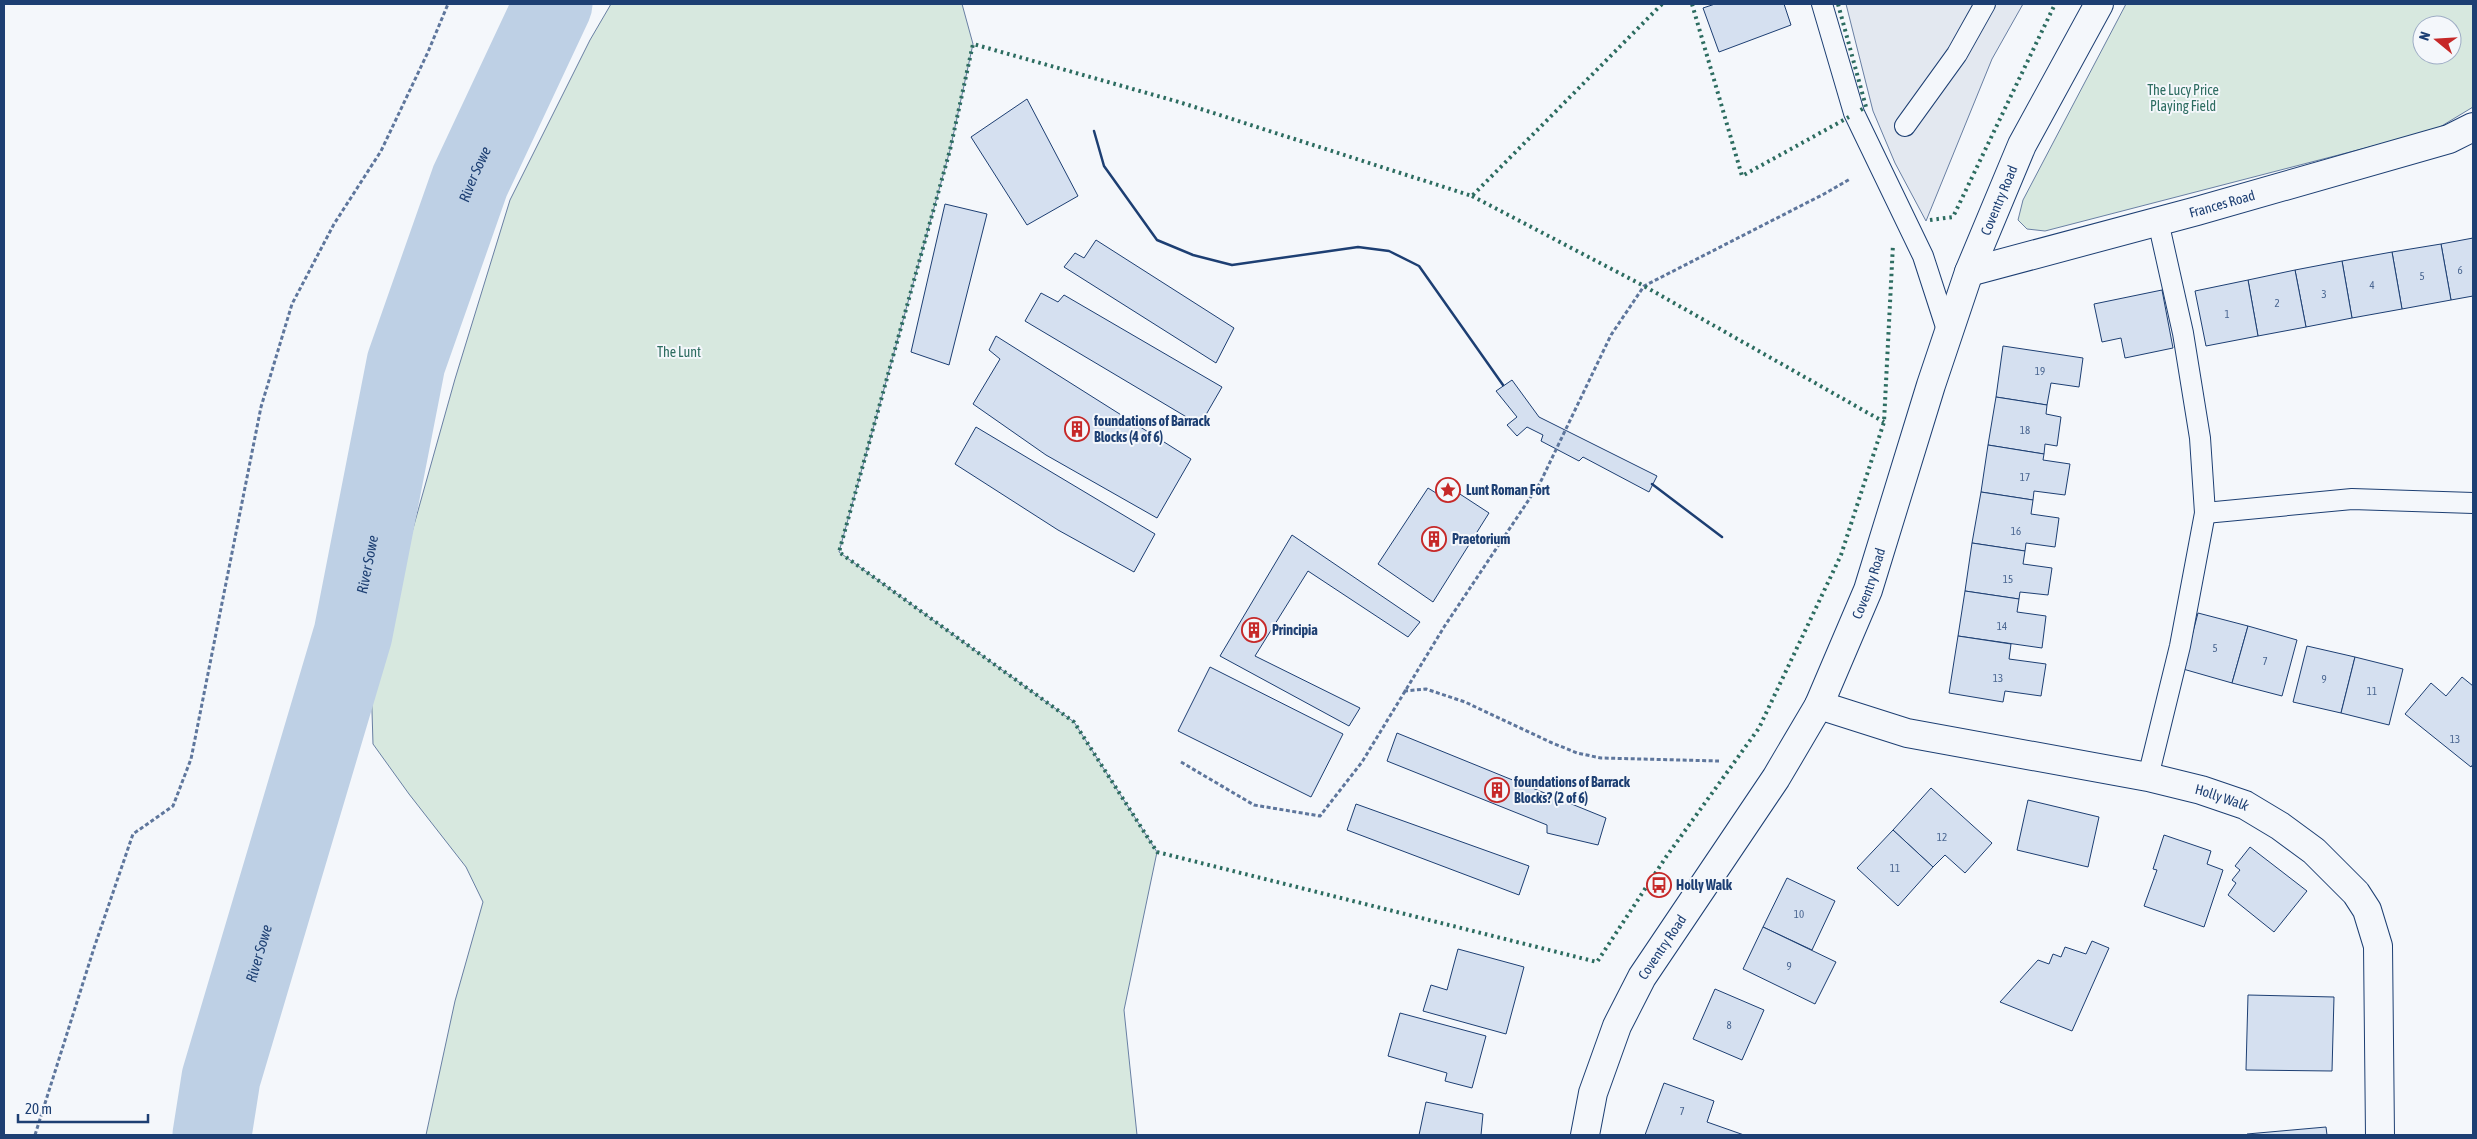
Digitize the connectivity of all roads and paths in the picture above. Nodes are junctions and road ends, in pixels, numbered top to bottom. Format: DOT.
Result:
graph roads {
  1 [pos="448,4"];
  2 [pos="1822,4"];
  3 [pos="1985,4"];
  4 [pos="2099,4"];
  5 [pos="1905,126"];
  6 [pos="2473,127"];
  7 [pos="1875,160"];
  8 [pos="2158,221"];
  9 [pos="1969,272"];
  10 [pos="1948,333"];
  11 [pos="2473,504"];
  12 [pos="2205,513"];
  13 [pos="1404,692"];
  14 [pos="1819,705"];
  15 [pos="1719,761"];
  16 [pos="1181,762"];
  17 [pos="2148,777"];
  18 [pos="35,1135"];
  19 [pos="1584,1135"];
  20 [pos="2380,1135"];
  1 -- 18 [label="path"];
  2 -- 7 [label="lane"];
  3 -- 5 [label="lane"];
  4 -- 9 [label="street, Coventry Road"];
  6 -- 8 [label="street, Frances Road"];
  7 -- 10 [label="lane"];
  7 -- 13 [label="path"];
  8 -- 9 [label="street, Frances Road"];
  8 -- 12 [label="lane"];
  9 -- 10 [label="street, Coventry Road"];
  10 -- 14 [label="street, Coventry Road"];
  11 -- 12 [label="lane"];
  12 -- 17 [label="lane"];
  13 -- 15 [label="path"];
  13 -- 16 [label="path"];
  14 -- 17 [label="street, Holly Walk"];
  14 -- 19 [label="street, Coventry Road"];
  17 -- 20 [label="street, Holly Walk"];
}
